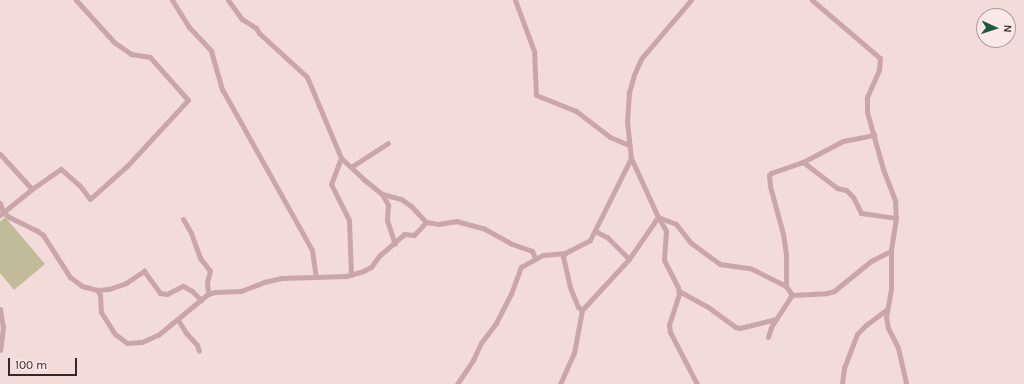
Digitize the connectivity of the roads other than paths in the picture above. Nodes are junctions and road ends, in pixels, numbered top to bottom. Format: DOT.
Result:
graph roads {
  1 [pos="76,0"];
  2 [pos="172,0"];
  3 [pos="228,0"];
  4 [pos="514,0"];
  5 [pos="691,0"];
  6 [pos="812,0"];
  7 [pos="874,135"];
  8 [pos="388,144"];
  9 [pos="629,146"];
  10 [pos="0,154"];
  11 [pos="341,158"];
  12 [pos="631,158"];
  13 [pos="803,162"];
  14 [pos="351,167"];
  15 [pos="32,189"];
  16 [pos="382,194"];
  17 [pos="0,203"];
  18 [pos="2,213"];
  19 [pos="658,217"];
  20 [pos="896,218"];
  21 [pos="183,219"];
  22 [pos="426,222"];
  23 [pos="595,231"];
  24 [pos="395,244"];
  25 [pos="891,251"];
  26 [pos="565,253"];
  27 [pos="536,258"];
  28 [pos="629,260"];
  29 [pos="351,276"];
  30 [pos="316,277"];
  31 [pos="786,286"];
  32 [pos="97,290"];
  33 [pos="679,291"];
  34 [pos="208,294"];
  35 [pos="792,295"];
  36 [pos="201,300"];
  37 [pos="0,309"];
  38 [pos="582,310"];
  39 [pos="886,310"];
  40 [pos="776,319"];
  41 [pos="178,320"];
  42 [pos="768,337"];
  43 [pos="0,350"];
  44 [pos="199,350"];
  45 [pos="457,384"];
  46 [pos="560,384"];
  47 [pos="697,384"];
  48 [pos="842,384"];
  49 [pos="906,384"];
  1 -- 15 [label="street"];
  2 -- 30 [label="street"];
  3 -- 11 [label="street"];
  4 -- 9 [label="street"];
  5 -- 9 [label="street"];
  6 -- 7 [label="street"];
  7 -- 13 [label="street"];
  7 -- 20 [label="street"];
  8 -- 14 [label="street"];
  9 -- 12 [label="street"];
  10 -- 15 [label="street"];
  11 -- 14 [label="street"];
  11 -- 29 [label="street"];
  12 -- 19 [label="street"];
  12 -- 23 [label="street"];
  13 -- 20 [label="street"];
  13 -- 31 [label="street"];
  14 -- 16 [label="street"];
  15 -- 18 [label="street"];
  16 -- 22 [label="street"];
  16 -- 24 [label="street"];
  17 -- 18 [label="street"];
  18 -- 32 [label="street"];
  19 -- 28 [label="street"];
  19 -- 31 [label="street"];
  19 -- 33 [label="street"];
  20 -- 25 [label="street"];
  21 -- 34 [label="street"];
  22 -- 24 [label="street"];
  22 -- 27 [label="street"];
  23 -- 26 [label="street"];
  23 -- 28 [label="street"];
  24 -- 29 [label="street"];
  25 -- 35 [label="street"];
  25 -- 39 [label="street"];
  26 -- 27 [label="street"];
  26 -- 38 [label="street"];
  27 -- 45 [label="street"];
  28 -- 38 [label="street"];
  29 -- 30 [label="street"];
  30 -- 34 [label="street"];
  31 -- 35 [label="street"];
  32 -- 36 [label="street"];
  32 -- 41 [label="street"];
  33 -- 40 [label="street"];
  33 -- 47 [label="street"];
  34 -- 36 [label="street"];
  35 -- 40 [label="street"];
  36 -- 41 [label="street"];
  37 -- 43 [label="street"];
  38 -- 46 [label="street"];
  39 -- 48 [label="street"];
  39 -- 49 [label="street"];
  40 -- 42 [label="street"];
  41 -- 44 [label="street"];
}
